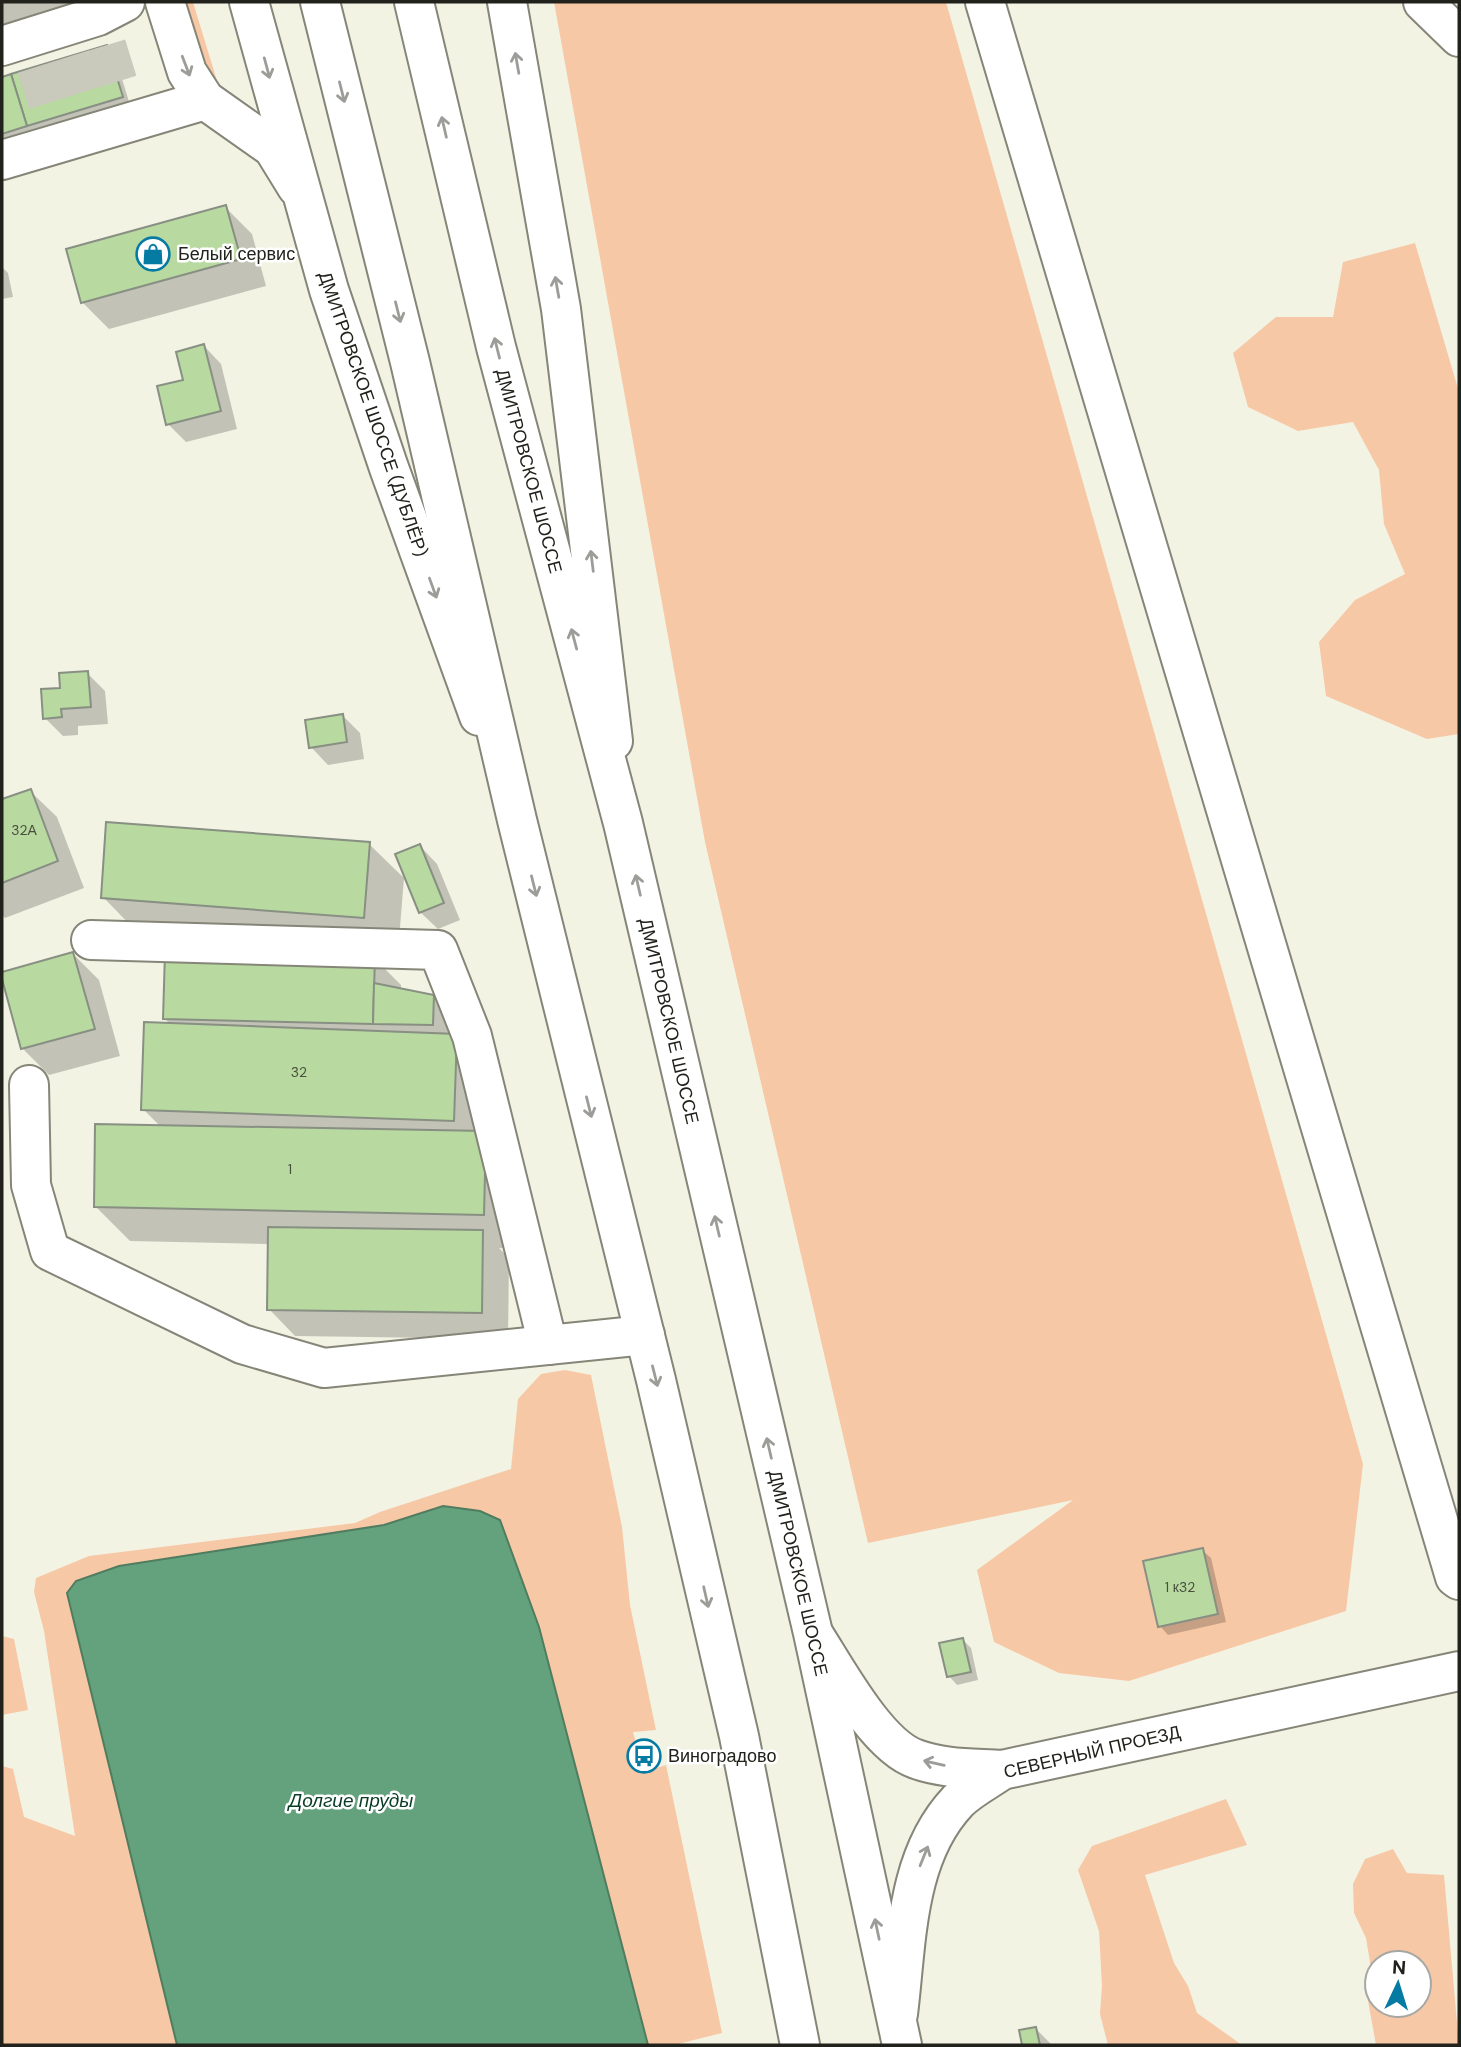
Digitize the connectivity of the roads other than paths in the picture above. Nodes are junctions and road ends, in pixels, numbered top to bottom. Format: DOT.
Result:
graph roads {
  1 [pos="165,2"];
  2 [pos="249,2"];
  3 [pos="320,2"];
  4 [pos="414,2"];
  5 [pos="507,2"];
  6 [pos="985,2"];
  7 [pos="1423,2"];
  8 [pos="1459,37"];
  9 [pos="205,100"];
  10 [pos="2,160"];
  11 [pos="302,194"];
  12 [pos="517,820"];
  13 [pos="623,823"];
  14 [pos="91,940"];
  15 [pos="29,1085"];
  16 [pos="645,1335"];
  17 [pos="548,1345"];
  18 [pos="1459,1580"];
  19 [pos="813,1633"];
  20 [pos="1459,1671"];
  21 [pos="1002,1770"];
  22 [pos="900,2032"];
  23 [pos="800,2045"];
  1 -- 9 [label="main road, one-way"];
  2 -- 11 [label="main road, ДМИТРОВСКОЕ ШОССЕ (ДУБЛЁР), one-way"];
  3 -- 12 [label="main road, one-way"];
  13 -- 4 [label="main road, ДМИТРОВСКОЕ ШОССЕ, one-way"];
  13 -- 5 [label="main road, one-way"];
  6 -- 18 [label="main road"];
  7 -- 8 [label="main road"];
  9 -- 10 [label="main road"];
  9 -- 11 [label="main road"];
  11 -- 12 [label="main road, ДМИТРОВСКОЕ ШОССЕ (ДУБЛЁР), one-way"];
  12 -- 16 [label="main road, one-way"];
  19 -- 13 [label="main road, ДМИТРОВСКОЕ ШОССЕ, one-way"];
  14 -- 17 [label="main road"];
  15 -- 17 [label="main road"];
  16 -- 17 [label="main road"];
  16 -- 23 [label="main road, one-way"];
  21 -- 19 [label="main road, one-way"];
  22 -- 19 [label="main road, ДМИТРОВСКОЕ ШОССЕ, one-way"];
  20 -- 21 [label="main road, СЕВЕРНЫЙ ПРОЕЗД"];
  22 -- 21 [label="main road, СЕВЕРНЫЙ ПРОЕЗД, one-way"];
}
